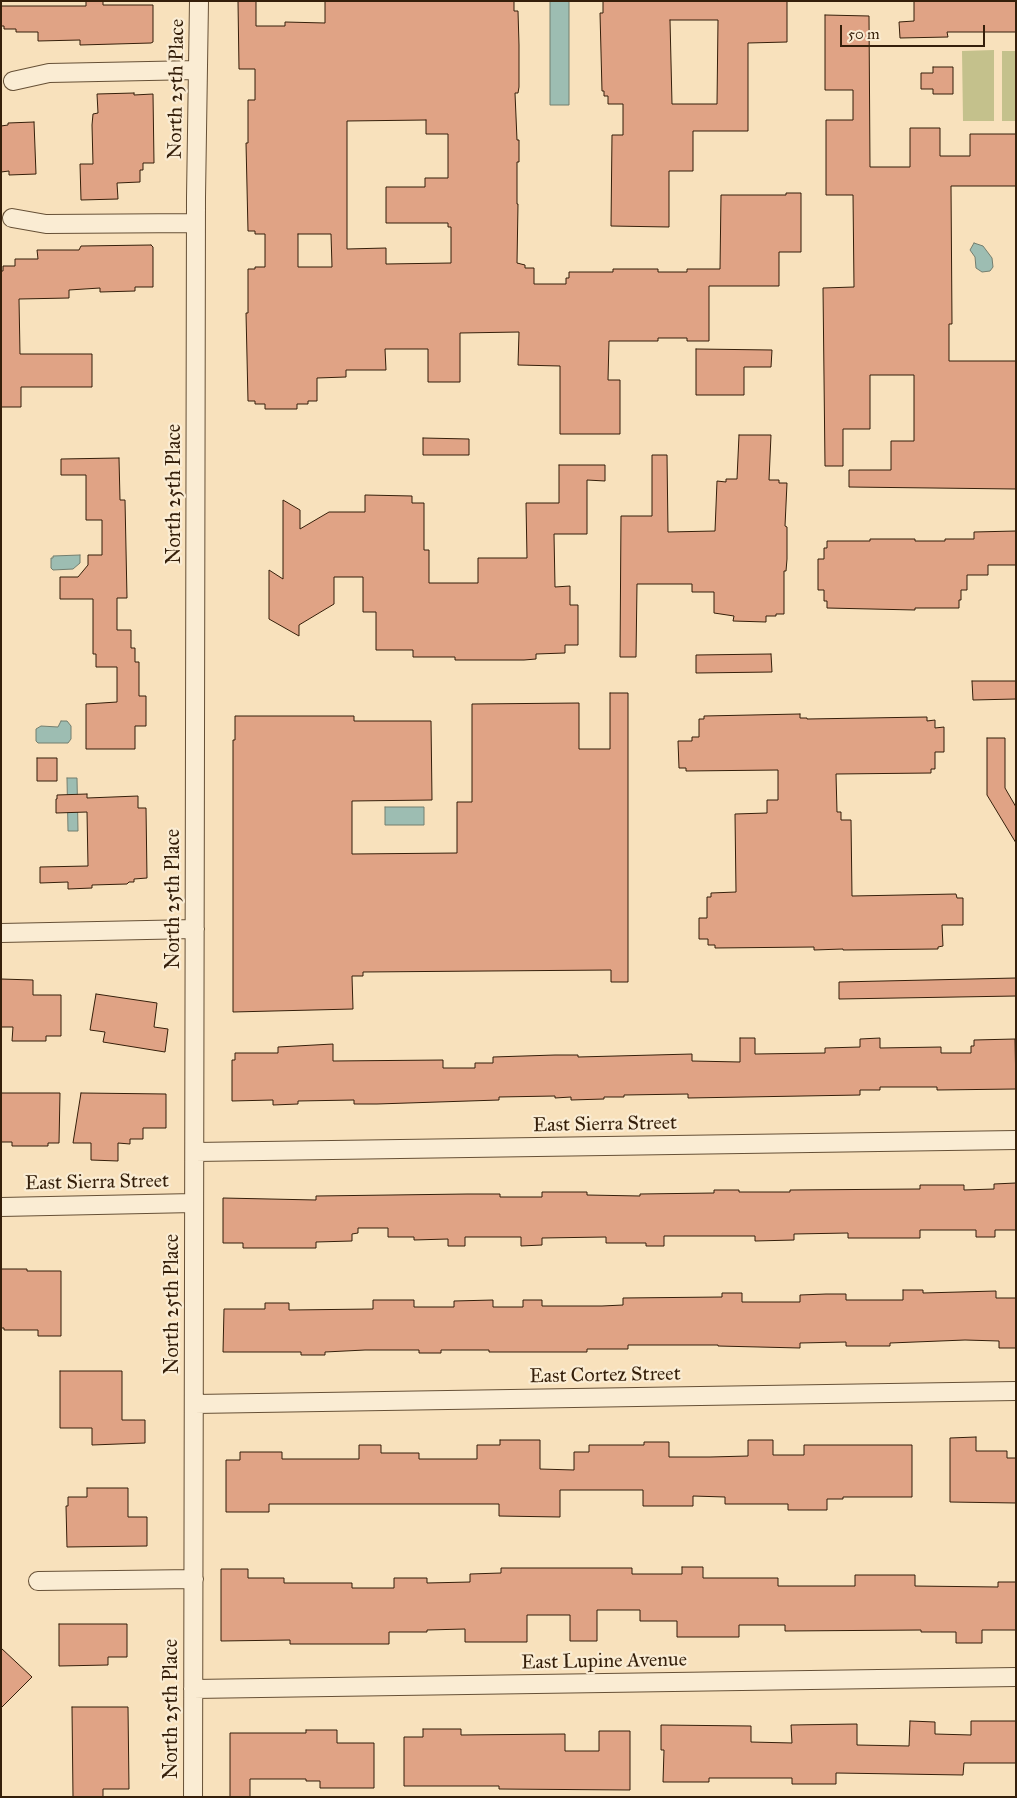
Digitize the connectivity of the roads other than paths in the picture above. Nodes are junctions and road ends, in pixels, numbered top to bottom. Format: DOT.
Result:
graph roads {
  1 [pos="199,1"];
  2 [pos="198,70"];
  3 [pos="13,81"];
  4 [pos="12,218"];
  5 [pos="196,223"];
  6 [pos="195,930"];
  7 [pos="1,933"];
  8 [pos="1016,1140"];
  9 [pos="195,1152"];
  10 [pos="194,1203"];
  11 [pos="1,1207"];
  12 [pos="1016,1391"];
  13 [pos="195,1404"];
  14 [pos="194,1579"];
  15 [pos="38,1580"];
  16 [pos="1016,1677"];
  17 [pos="193,1689"];
  18 [pos="193,1797"];
  1 -- 2 [label="street, North 25th Place"];
  2 -- 3 [label="street"];
  2 -- 5 [label="street, North 25th Place"];
  4 -- 5 [label="street"];
  5 -- 6 [label="street, North 25th Place"];
  6 -- 7 [label="street"];
  6 -- 9 [label="street, North 25th Place"];
  8 -- 9 [label="street, East Sierra Street"];
  9 -- 10 [label="street, North 25th Place"];
  10 -- 11 [label="street, East Sierra Street"];
  10 -- 13 [label="street, North 25th Place"];
  12 -- 13 [label="street, East Cortez Street"];
  13 -- 14 [label="street, North 25th Place"];
  14 -- 15 [label="street"];
  14 -- 17 [label="street, North 25th Place"];
  16 -- 17 [label="street, East Lupine Avenue"];
  17 -- 18 [label="street, North 25th Place"];
}
